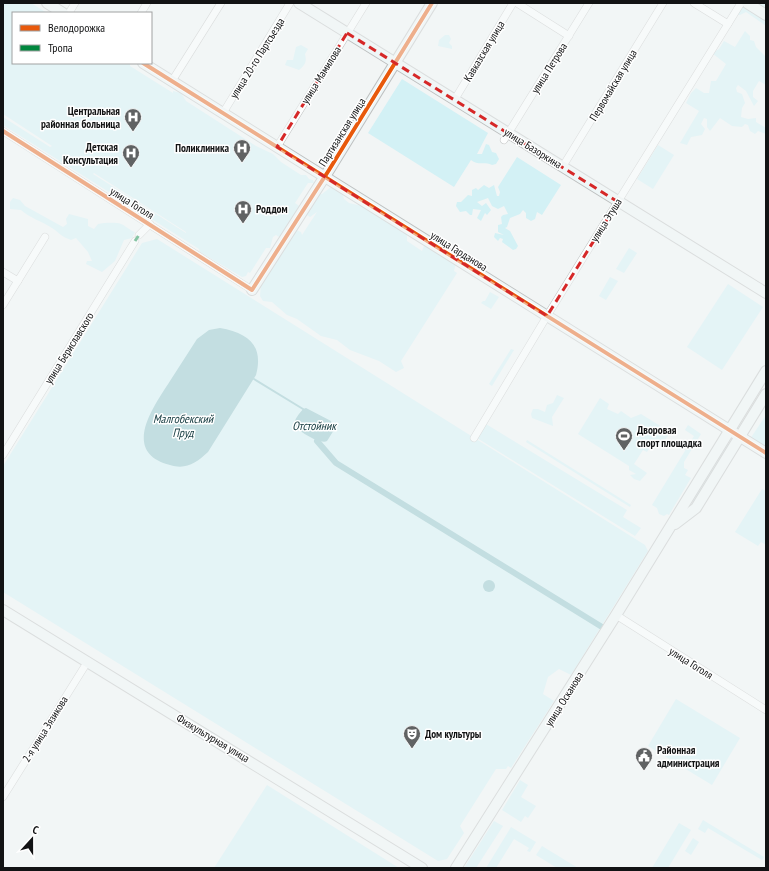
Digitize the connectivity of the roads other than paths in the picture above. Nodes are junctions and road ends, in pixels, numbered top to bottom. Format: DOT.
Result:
graph roads {
  1 [pos="47,3"];
  2 [pos="75,3"];
  3 [pos="147,3"];
  4 [pos="220,3"];
  5 [pos="290,3"];
  6 [pos="299,3"];
  7 [pos="366,3"];
  8 [pos="432,3"];
  9 [pos="513,3"];
  10 [pos="517,3"];
  11 [pos="589,3"];
  12 [pos="663,3"];
  13 [pos="694,3"];
  14 [pos="741,3"];
  15 [pos="747,3"];
  16 [pos="61,12"];
  17 [pos="70,12"];
  18 [pos="142,12"];
  19 [pos="766,15"];
  20 [pos="728,24"];
  21 [pos="347,33"];
  22 [pos="569,36"];
  23 [pos="396,62"];
  24 [pos="145,64"];
  25 [pos="172,81"];
  26 [pos="455,99"];
  27 [pos="223,113"];
  28 [pos="3,131"];
  29 [pos="506,136"];
  30 [pos="277,147"];
  31 [pos="562,166"];
  32 [pos="325,177"];
  33 [pos="618,202"];
  34 [pos="150,224"];
  35 [pos="45,237"];
  36 [pos="3,272"];
  37 [pos="18,281"];
  38 [pos="252,290"];
  39 [pos="766,293"];
  40 [pos="3,305"];
  41 [pos="547,316"];
  42 [pos="766,370"];
  43 [pos="766,394"];
  44 [pos="729,430"];
  45 [pos="740,437"];
  46 [pos="474,438"];
  47 [pos="766,453"];
  48 [pos="3,455"];
  49 [pos="670,528"];
  50 [pos="3,610"];
  51 [pos="616,615"];
  52 [pos="88,661"];
  53 [pos="766,710"];
  54 [pos="3,797"];
  55 [pos="422,868"];
  56 [pos="456,868"];
  1 -- 16 [label="street"];
  2 -- 17 [label="street"];
  3 -- 18 [label="street"];
  4 -- 25 [label="street"];
  5 -- 27 [label="street, улица 20-го Партсъезда"];
  6 -- 21 [label="street, улица Базоркина"];
  7 -- 21 [label="street, улица Мамилова"];
  8 -- 23 [label="street, Партизанская улица"];
  9 -- 26 [label="street, Кавказская улица"];
  10 -- 22 [label="street"];
  11 -- 22 [label="street, улица Петрова"];
  12 -- 31 [label="street, Первомайская улица"];
  13 -- 20 [label="street"];
  14 -- 20 [label="street, улица Этуша"];
  15 -- 19 [label="street"];
  20 -- 33 [label="street, улица Этуша"];
  21 -- 23 [label="street, улица Базоркина"];
  21 -- 30 [label="street, улица Мамилова"];
  22 -- 29 [label="street, улица Петрова"];
  23 -- 26 [label="street, улица Базоркина"];
  23 -- 32 [label="street, Партизанская улица"];
  24 -- 25 [label="street, улица Гарданова"];
  25 -- 27 [label="street, улица Гарданова"];
  26 -- 29 [label="street, улица Базоркина"];
  27 -- 30 [label="street, улица Гарданова"];
  28 -- 34 [label="street, улица Гоголя"];
  29 -- 31 [label="street, улица Базоркина"];
  30 -- 32 [label="street, улица Гарданова"];
  31 -- 33 [label="street, улица Базоркина"];
  32 -- 38 [label="street, Партизанская улица"];
  32 -- 41 [label="street, улица Гарданова"];
  33 -- 39 [label="street, улица Базоркина"];
  33 -- 41 [label="street, улица Этуша"];
  34 -- 38 [label="street, улица Гоголя"];
  34 -- 48 [label="street, улица Бериславского"];
  35 -- 37 [label="street"];
  36 -- 37 [label="street"];
  37 -- 40 [label="street"];
  41 -- 44 [label="street, улица Гарданова"];
  41 -- 46 [label="street, улица Этуша"];
  42 -- 44 [label="street, улица Осканова"];
  43 -- 45 [label="street, улица Осканова"];
  44 -- 45 [label="street, улица Гарданова"];
  44 -- 49 [label="street, улица Осканова"];
  45 -- 47 [label="street, улица Гарданова"];
  45 -- 49 [label="street, улица Осканова"];
  49 -- 51 [label="street, улица Осканова"];
  50 -- 52 [label="street, Физкультурная улица"];
  51 -- 53 [label="street, улица Гоголя"];
  51 -- 56 [label="street, улица Осканова"];
  52 -- 54 [label="street, 2-я улица Зязикова"];
  52 -- 55 [label="street, Физкультурная улица"];
}
